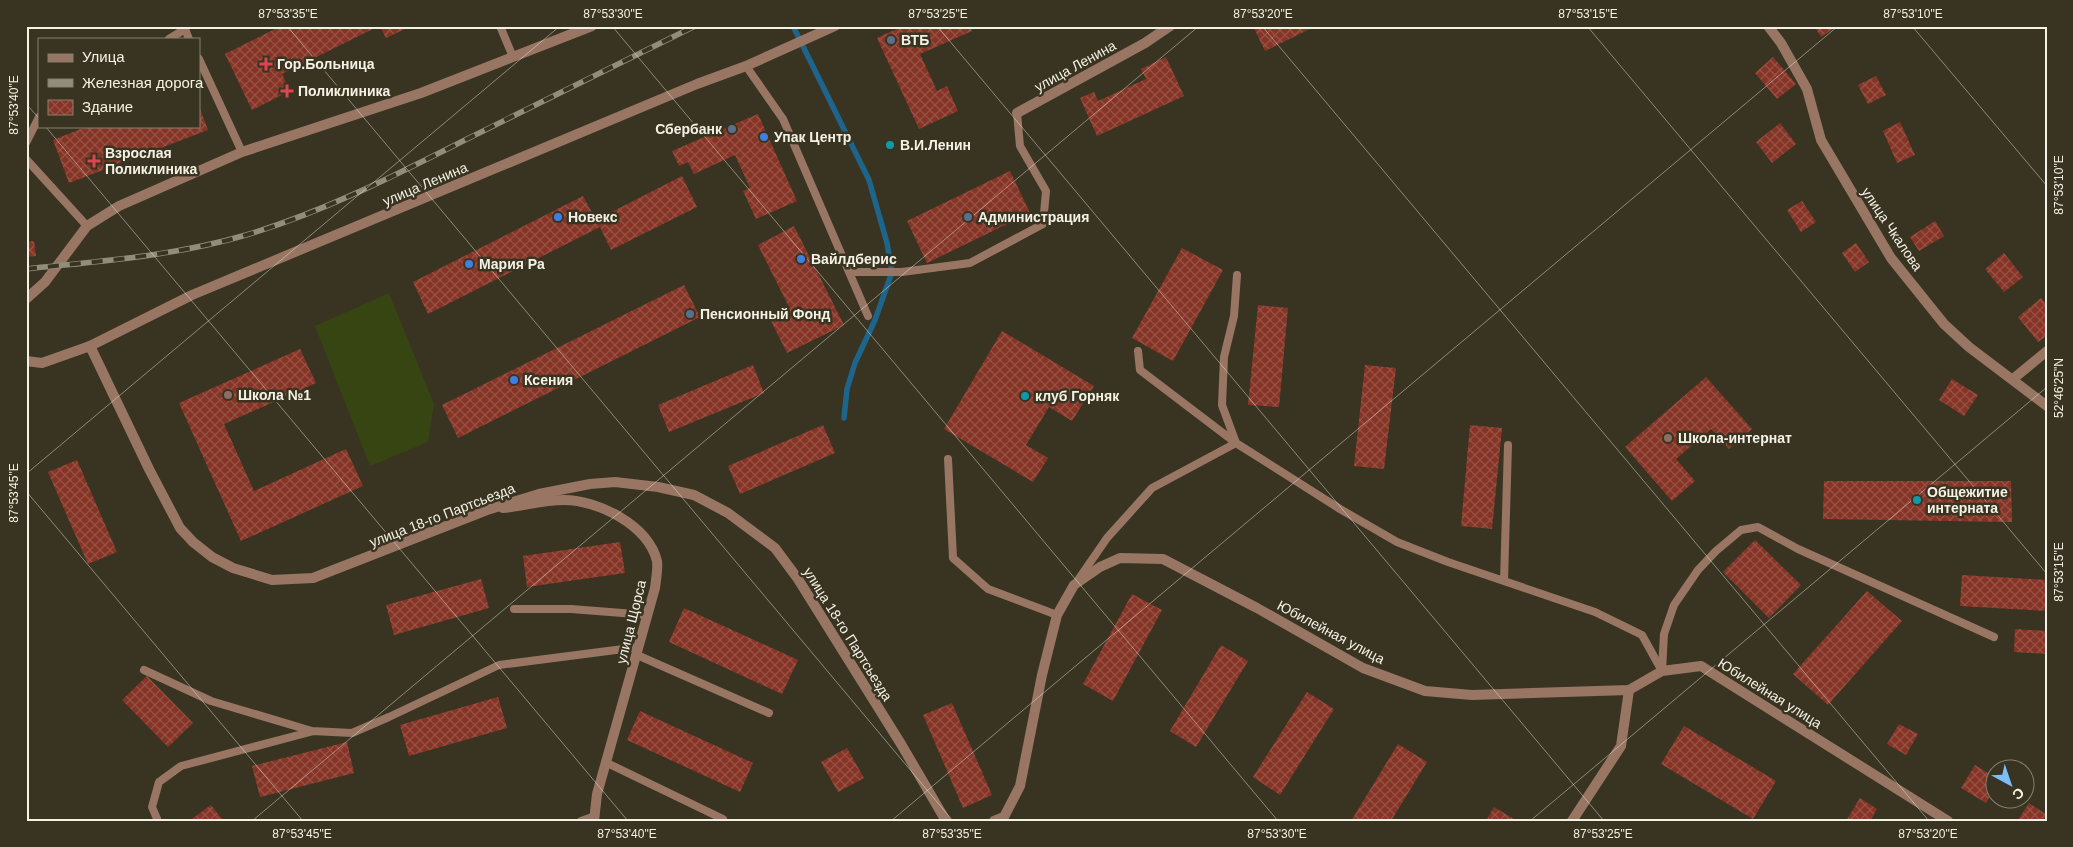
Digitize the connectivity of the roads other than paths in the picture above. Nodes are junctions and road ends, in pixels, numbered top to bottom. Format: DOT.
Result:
graph roads {
  1 [pos="500,26"];
  2 [pos="592,26"];
  3 [pos="835,26"];
  4 [pos="1170,26"];
  5 [pos="1768,26"];
  6 [pos="188,28"];
  7 [pos="172,38"];
  8 [pos="513,57"];
  9 [pos="200,61"];
  10 [pos="746,66"];
  11 [pos="1017,113"];
  12 [pos="38,119"];
  13 [pos="26,144"];
  14 [pos="242,152"];
  15 [pos="26,159"];
  16 [pos="87,226"];
  17 [pos="849,272"];
  18 [pos="1237,275"];
  19 [pos="26,299"];
  20 [pos="868,316"];
  21 [pos="90,346"];
  22 [pos="1138,351"];
  23 [pos="2047,351"];
  24 [pos="26,361"];
  25 [pos="2013,379"];
  26 [pos="2047,406"];
  27 [pos="1236,443"];
  28 [pos="1508,445"];
  29 [pos="948,459"];
  30 [pos="487,510"];
  31 [pos="1504,581"];
  32 [pos="1074,586"];
  33 [pos="514,609"];
  34 [pos="648,614"];
  35 [pos="1057,614"];
  36 [pos="1994,637"];
  37 [pos="638,651"];
  38 [pos="144,670"];
  39 [pos="1662,671"];
  40 [pos="1629,690"];
  41 [pos="769,713"];
  42 [pos="312,731"];
  43 [pos="607,763"];
  44 [pos="594,818"];
  45 [pos="723,819"];
  46 [pos="158,821"];
  47 [pos="581,821"];
  48 [pos="946,821"];
  49 [pos="994,821"];
  50 [pos="1572,821"];
  51 [pos="1948,821"];
  1 -- 8 [label="lane"];
  2 -- 8 [label="street"];
  3 -- 10 [label="street, улица Ленина"];
  4 -- 11 [label="street, улица Ленина"];
  5 -- 25 [label="street, улица Чкалова"];
  6 -- 7 [label="lane"];
  8 -- 14 [label="street"];
  9 -- 14 [label="lane"];
  10 -- 17 [label="lane"];
  10 -- 21 [label="street, улица Ленина"];
  11 -- 17 [label="lane"];
  12 -- 13 [label="lane"];
  14 -- 16 [label="street"];
  15 -- 16 [label="lane"];
  16 -- 19 [label="street"];
  17 -- 20 [label="lane"];
  18 -- 27 [label="lane"];
  21 -- 24 [label="street, улица Ленина"];
  21 -- 30 [label="street, улица 18-го Партсьезда"];
  22 -- 27 [label="lane"];
  23 -- 25 [label="street"];
  25 -- 26 [label="street, улица Чкалова"];
  27 -- 31 [label="lane"];
  27 -- 32 [label="lane"];
  28 -- 31 [label="lane"];
  29 -- 35 [label="lane"];
  30 -- 34 [label="street, улица Щорса"];
  30 -- 48 [label="street, улица 18-го Партсьезда"];
  31 -- 39 [label="lane"];
  32 -- 35 [label="street, Юбилейная улица"];
  32 -- 40 [label="street, Юбилейная улица"];
  33 -- 34 [label="lane"];
  34 -- 37 [label="street, улица Щорса"];
  35 -- 49 [label="street, Юбилейная улица"];
  36 -- 39 [label="lane"];
  37 -- 41 [label="lane"];
  37 -- 42 [label="lane"];
  37 -- 43 [label="street, улица Щорса"];
  38 -- 42 [label="lane"];
  39 -- 40 [label="street, Юбилейная улица"];
  39 -- 51 [label="street, Юбилейная улица"];
  40 -- 50 [label="street"];
  42 -- 46 [label="lane"];
  43 -- 44 [label="street, улица Щорса"];
  43 -- 45 [label="lane"];
  44 -- 47 [label="lane"];
}
